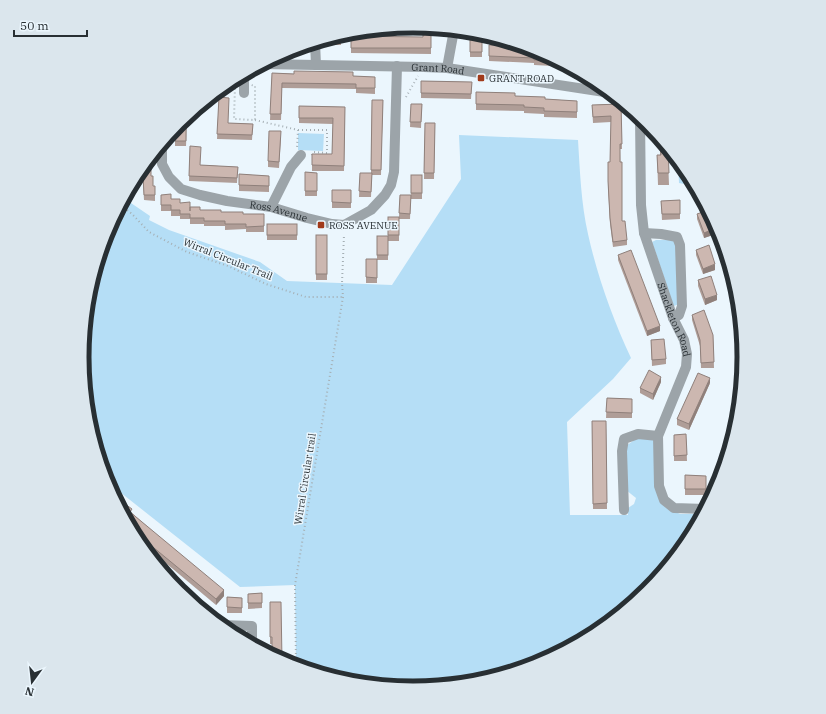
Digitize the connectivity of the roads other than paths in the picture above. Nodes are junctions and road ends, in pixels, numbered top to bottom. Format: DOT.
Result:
graph roads {
  1 [pos="453,36"];
  2 [pos="315,48"];
  3 [pos="274,64"];
  4 [pos="316,65"];
  5 [pos="397,66"];
  6 [pos="447,68"];
  7 [pos="244,81"];
  8 [pos="597,91"];
  9 [pos="244,93"];
  10 [pos="640,126"];
  11 [pos="162,152"];
  12 [pos="299,158"];
  13 [pos="271,207"];
  14 [pos="644,233"];
  15 [pos="673,318"];
  16 [pos="658,436"];
  17 [pos="699,509"];
  18 [pos="624,510"];
  19 [pos="232,625"];
  20 [pos="252,639"];
  1 -- 6 [label="street"];
  2 -- 4 [label="street"];
  3 -- 4 [label="street, Grant Road"];
  4 -- 5 [label="street, Grant Road"];
  5 -- 6 [label="street, Grant Road"];
  5 -- 13 [label="street, Ross Avenue"];
  6 -- 8 [label="street, Grant Road"];
  7 -- 9 [label="street"];
  10 -- 14 [label="street, Shackleton Road"];
  11 -- 13 [label="street, Ross Avenue"];
  12 -- 13 [label="street"];
  14 -- 15 [label="street, Shackleton Road"];
  14 -- 15 [label="street"];
  15 -- 16 [label="street, Shackleton Road"];
  16 -- 17 [label="street, Shackleton Road"];
  16 -- 18 [label="street"];
  19 -- 20 [label="street"];
}
